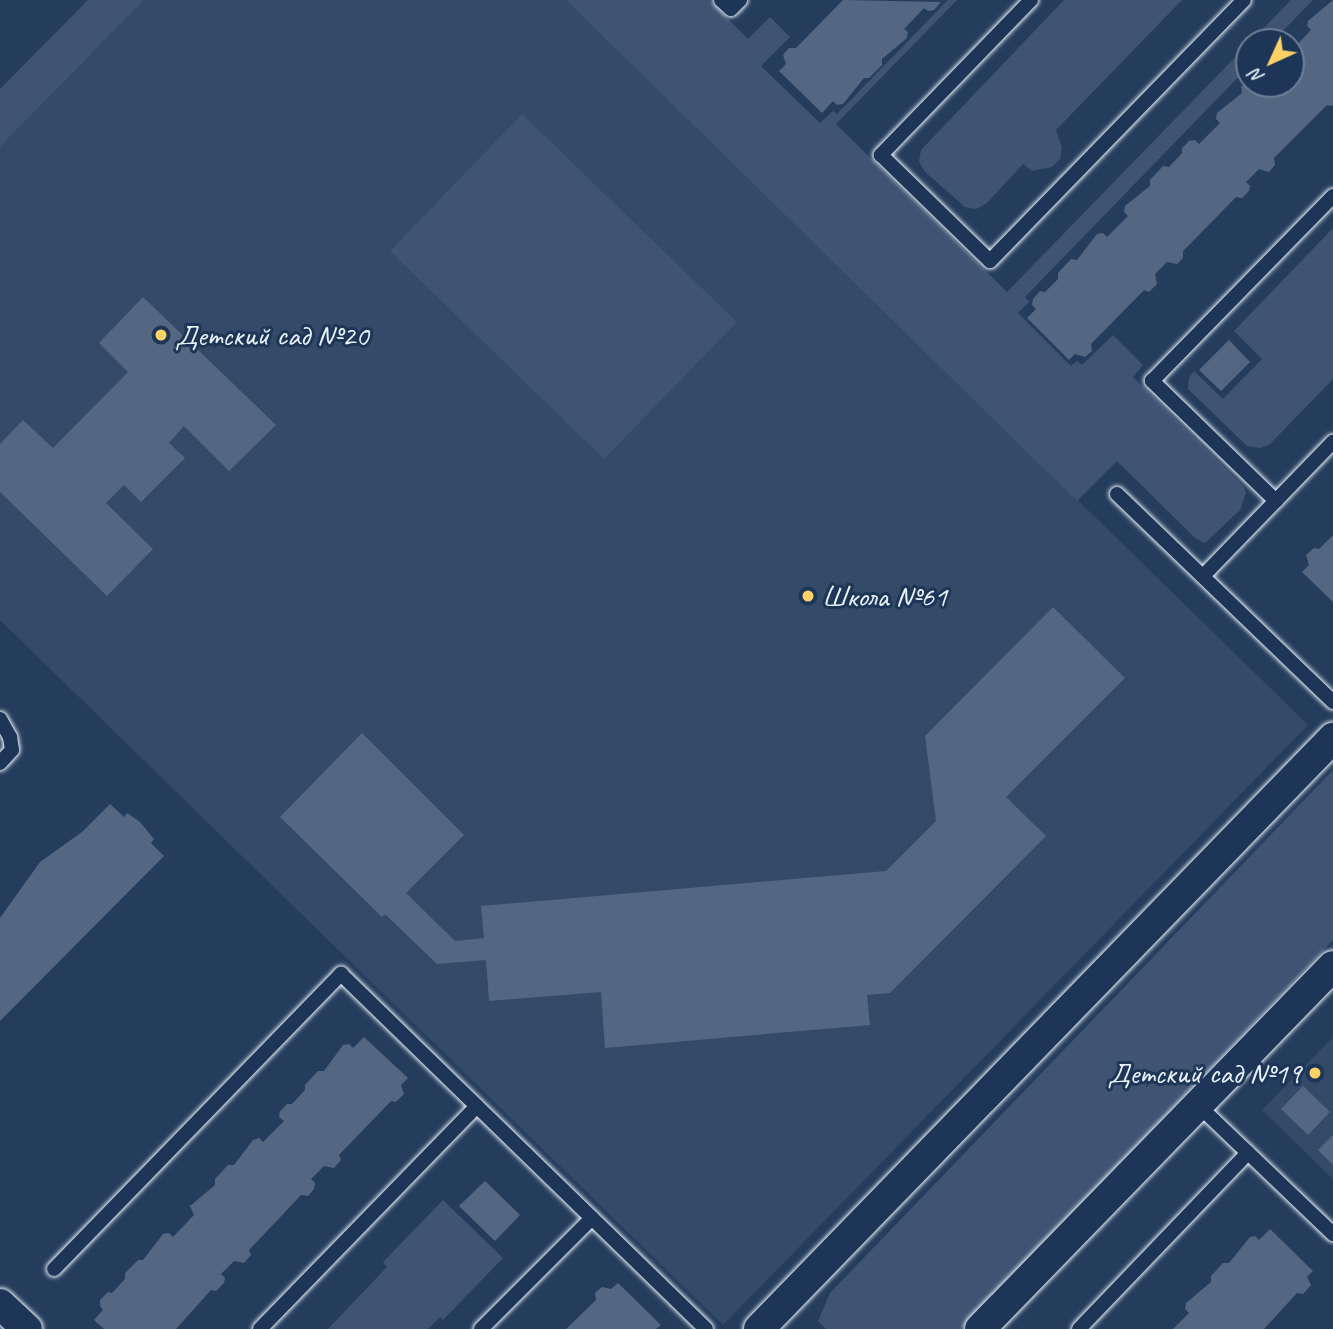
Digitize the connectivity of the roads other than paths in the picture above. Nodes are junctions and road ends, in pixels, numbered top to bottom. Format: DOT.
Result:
graph roads {
  1 [pos="721,0"];
  2 [pos="740,0"];
  3 [pos="1031,0"];
  4 [pos="1244,0"];
  5 [pos="1333,196"];
  6 [pos="1333,442"];
  7 [pos="1117,494"];
  8 [pos="1276,501"];
  9 [pos="1203,576"];
  10 [pos="1333,702"];
  11 [pos="0,719"];
  12 [pos="1333,738"];
  13 [pos="0,763"];
  14 [pos="1333,966"];
  15 [pos="1198,1105"];
  16 [pos="477,1106"];
  17 [pos="1248,1153"];
  18 [pos="592,1218"];
  19 [pos="1333,1234"];
  20 [pos="54,1269"];
  21 [pos="0,1304"];
  22 [pos="27,1329"];
  23 [pos="260,1329"];
  24 [pos="481,1329"];
  25 [pos="706,1329"];
  26 [pos="759,1329"];
  27 [pos="980,1329"];
  28 [pos="1079,1329"];
  1 -- 2 [label="lane"];
  3 -- 4 [label="lane"];
  5 -- 8 [label="lane"];
  6 -- 8 [label="lane"];
  7 -- 9 [label="lane"];
  8 -- 9 [label="lane"];
  9 -- 10 [label="lane"];
  11 -- 13 [label="lane"];
  12 -- 26 [label="street"];
  14 -- 15 [label="street"];
  15 -- 17 [label="lane"];
  15 -- 27 [label="street"];
  16 -- 18 [label="lane"];
  16 -- 20 [label="lane"];
  16 -- 23 [label="lane"];
  17 -- 19 [label="lane"];
  17 -- 28 [label="lane"];
  18 -- 24 [label="lane"];
  18 -- 25 [label="lane"];
  21 -- 22 [label="street"];
}
